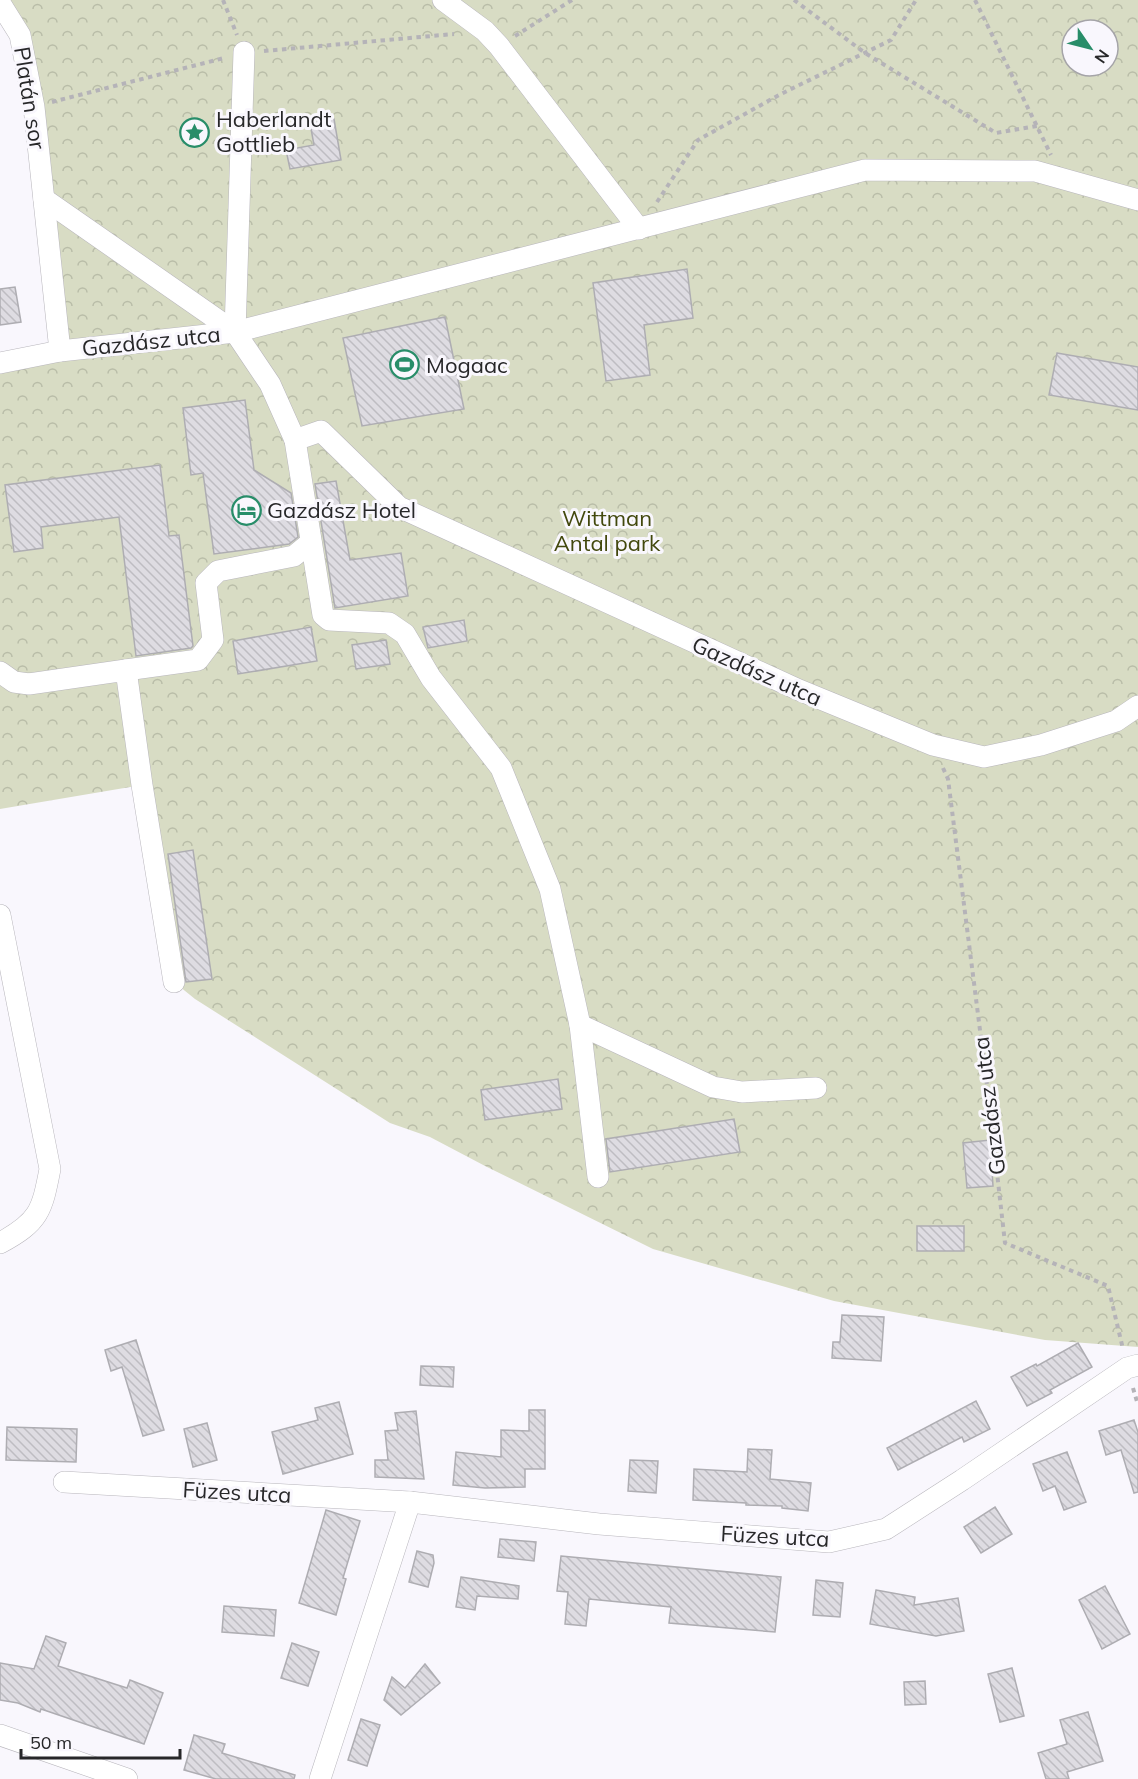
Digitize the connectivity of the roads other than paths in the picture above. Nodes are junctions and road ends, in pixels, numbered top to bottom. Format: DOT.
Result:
graph roads {
  1 [pos="443,0"];
  2 [pos="0,3"];
  3 [pos="244,52"];
  4 [pos="44,199"];
  5 [pos="1138,200"];
  6 [pos="639,229"];
  7 [pos="235,332"];
  8 [pos="60,351"];
  9 [pos="0,363"];
  10 [pos="295,440"];
  11 [pos="311,542"];
  12 [pos="126,670"];
  13 [pos="0,672"];
  14 [pos="1138,706"];
  15 [pos="0,915"];
  16 [pos="174,982"];
  17 [pos="580,1025"];
  18 [pos="816,1088"];
  19 [pos="598,1176"];
  20 [pos="0,1243"];
  21 [pos="1133,1366"];
  22 [pos="64,1482"];
  23 [pos="410,1502"];
  24 [pos="0,1736"];
  25 [pos="127,1779"];
  26 [pos="320,1779"];
  1 -- 6 [label="street"];
  2 -- 4 [label="street, Platán sor"];
  3 -- 7 [label="street"];
  4 -- 7 [label="street"];
  4 -- 8 [label="street, Platán sor"];
  5 -- 6 [label="street"];
  6 -- 7 [label="street"];
  7 -- 8 [label="street, Gazdász utca"];
  7 -- 10 [label="street, Gazdász utca"];
  8 -- 9 [label="street, Gazdász utca"];
  10 -- 11 [label="street"];
  10 -- 14 [label="street, Gazdász utca"];
  11 -- 12 [label="street"];
  11 -- 17 [label="street"];
  12 -- 13 [label="street"];
  12 -- 16 [label="street"];
  15 -- 20 [label="street"];
  17 -- 18 [label="street"];
  17 -- 19 [label="street"];
  21 -- 23 [label="street, Füzes utca"];
  22 -- 23 [label="street, Füzes utca"];
  23 -- 26 [label="street"];
  24 -- 25 [label="street"];
}
